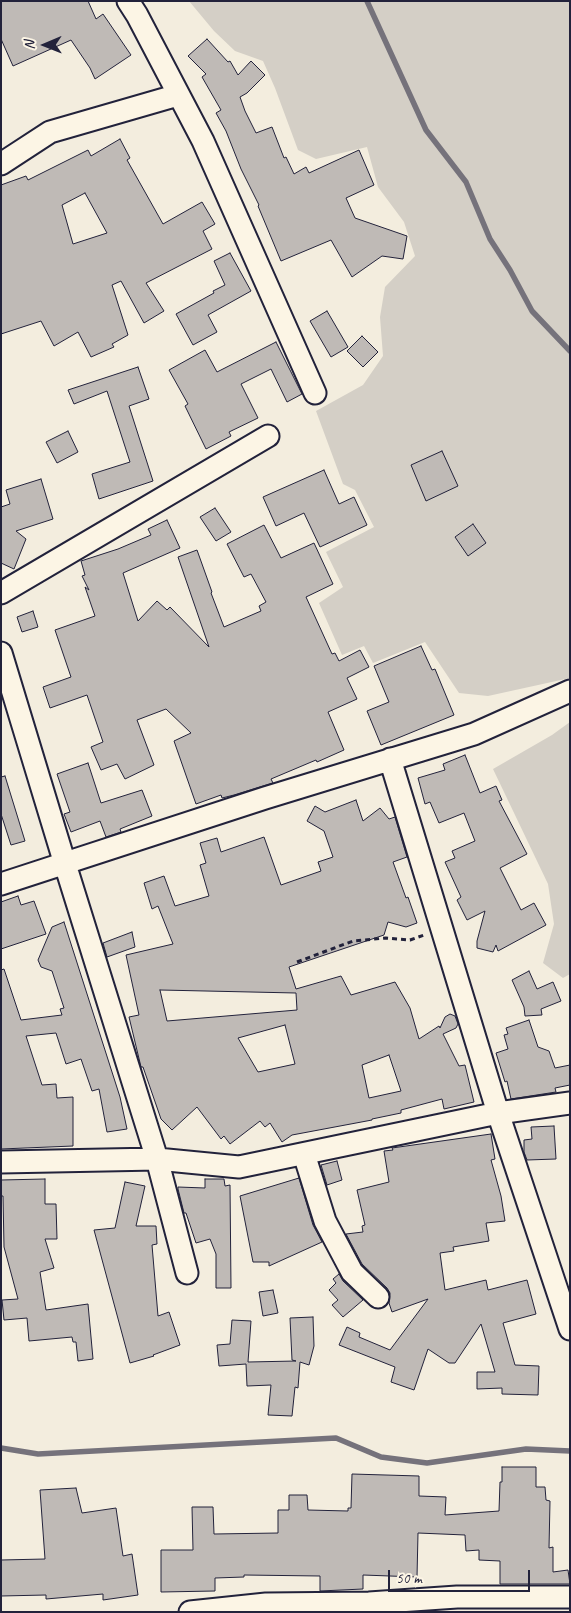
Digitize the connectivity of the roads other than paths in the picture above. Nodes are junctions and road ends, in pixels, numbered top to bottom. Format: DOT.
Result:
graph roads {
  1 [pos="128,1"];
  2 [pos="178,95"];
  3 [pos="1,164"];
  4 [pos="315,393"];
  5 [pos="268,436"];
  6 [pos="1,593"];
  7 [pos="1,653"];
  8 [pos="570,691"];
  9 [pos="390,759"];
  10 [pos="64,864"];
  11 [pos="1,884"];
  12 [pos="570,1103"];
  13 [pos="498,1113"];
  14 [pos="304,1154"];
  15 [pos="157,1159"];
  16 [pos="1,1162"];
  17 [pos="187,1274"];
  18 [pos="378,1297"];
  19 [pos="570,1329"];
  20 [pos="570,1597"];
  21 [pos="317,1608"];
  22 [pos="190,1612"];
  1 -- 2 [label="street"];
  2 -- 3 [label="street"];
  2 -- 4 [label="street"];
  5 -- 6 [label="street"];
  7 -- 10 [label="street"];
  8 -- 9 [label="street"];
  9 -- 10 [label="street"];
  9 -- 13 [label="street"];
  10 -- 11 [label="street"];
  10 -- 15 [label="street"];
  12 -- 13 [label="street"];
  13 -- 14 [label="street"];
  13 -- 19 [label="street"];
  14 -- 15 [label="street"];
  14 -- 18 [label="street"];
  15 -- 16 [label="street"];
  15 -- 17 [label="street"];
  20 -- 21 [label="street"];
  21 -- 22 [label="street"];
}
